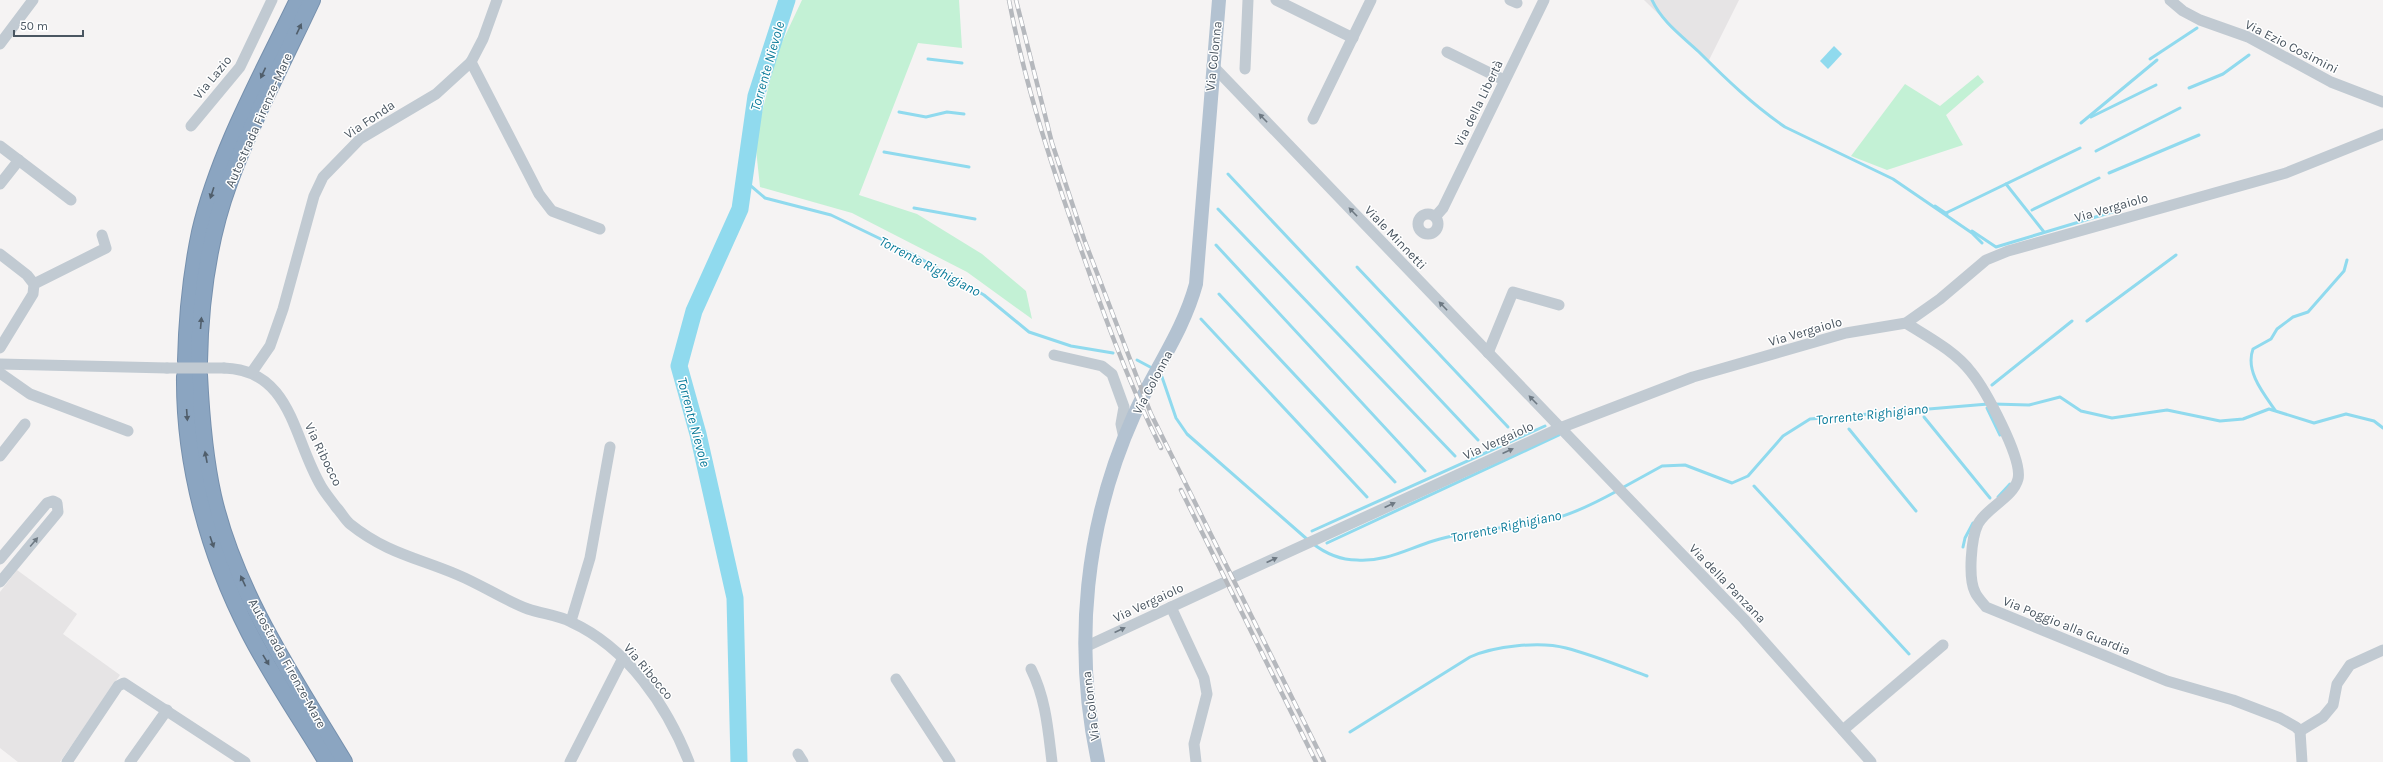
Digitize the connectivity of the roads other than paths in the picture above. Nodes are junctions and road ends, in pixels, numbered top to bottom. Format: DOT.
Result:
graph roads {
  1 [pos="33,0"];
  2 [pos="272,0"];
  3 [pos="298,0"];
  4 [pos="312,0"];
  5 [pos="497,0"];
  6 [pos="1219,0"];
  7 [pos="1248,0"];
  8 [pos="1276,0"];
  9 [pos="1371,0"];
  10 [pos="1544,0"];
  11 [pos="2170,0"];
  12 [pos="1353,38"];
  13 [pos="0,44"];
  14 [pos="1447,52"];
  15 [pos="471,62"];
  16 [pos="1212,65"];
  17 [pos="1245,69"];
  18 [pos="1504,80"];
  19 [pos="2383,102"];
  20 [pos="1314,119"];
  21 [pos="191,126"];
  22 [pos="2383,134"];
  23 [pos="0,146"];
  24 [pos="19,160"];
  25 [pos="0,184"];
  26 [pos="71,200"];
  27 [pos="1435,217"];
  28 [pos="600,229"];
  29 [pos="102,234"];
  30 [pos="0,254"];
  31 [pos="34,284"];
  32 [pos="1559,305"];
  33 [pos="1906,322"];
  34 [pos="0,348"];
  35 [pos="1488,353"];
  36 [pos="1054,355"];
  37 [pos="0,364"];
  38 [pos="192,369"];
  39 [pos="0,372"];
  40 [pos="252,372"];
  41 [pos="1130,410"];
  42 [pos="25,424"];
  43 [pos="1560,428"];
  44 [pos="128,431"];
  45 [pos="610,448"];
  46 [pos="0,456"];
  47 [pos="4,546"];
  48 [pos="20,558"];
  49 [pos="0,559"];
  50 [pos="1236,576"];
  51 [pos="0,582"];
  52 [pos="1223,583"];
  53 [pos="1171,607"];
  54 [pos="571,621"];
  55 [pos="1942,644"];
  56 [pos="1085,646"];
  57 [pos="2383,650"];
  58 [pos="623,658"];
  59 [pos="1031,669"];
  60 [pos="896,679"];
  61 [pos="167,710"];
  62 [pos="1842,730"];
  63 [pos="2300,731"];
  64 [pos="241,761"];
  65 [pos="67,762"];
  66 [pos="130,762"];
  67 [pos="327,762"];
  68 [pos="344,762"];
  69 [pos="570,762"];
  70 [pos="690,762"];
  71 [pos="950,762"];
  72 [pos="1052,762"];
  73 [pos="1098,762"];
  74 [pos="1196,762"];
  75 [pos="1871,762"];
  76 [pos="2302,762"];
  1 -- 13 [label="street"];
  2 -- 21 [label="street, Via Lazio"];
  3 -- 38 [label="highway, Autostrada Firenze-Mare, one-way"];
  38 -- 4 [label="highway, Autostrada Firenze-Mare, one-way"];
  5 -- 15 [label="street, Via Fonda"];
  6 -- 16 [label="main road, Via Colonna"];
  7 -- 17 [label="street"];
  8 -- 12 [label="street"];
  9 -- 12 [label="street"];
  10 -- 18 [label="street, Via della Libertà"];
  11 -- 19 [label="street, Via Ezio Cosimini"];
  12 -- 20 [label="street"];
  14 -- 18 [label="street"];
  15 -- 28 [label="street"];
  15 -- 40 [label="street, Via Fonda"];
  35 -- 16 [label="street, Viale Minnetti, one-way"];
  16 -- 41 [label="main road, Via Colonna"];
  18 -- 27 [label="street, Via della Libertà"];
  22 -- 33 [label="street, Via Vergaiolo"];
  23 -- 24 [label="street"];
  24 -- 25 [label="street"];
  24 -- 26 [label="street"];
  29 -- 31 [label="street"];
  30 -- 31 [label="street"];
  31 -- 34 [label="street"];
  32 -- 35 [label="street"];
  33 -- 43 [label="street, Via Vergaiolo"];
  33 -- 63 [label="street, Via Poggio alla Guardia"];
  43 -- 35 [label="street, Viale Minnetti, one-way"];
  36 -- 41 [label="street"];
  37 -- 40 [label="street, Via Ribocco, bridge"];
  38 -- 67 [label="highway, Autostrada Firenze-Mare, one-way"];
  68 -- 38 [label="highway, Autostrada Firenze-Mare, one-way"];
  39 -- 44 [label="street"];
  40 -- 54 [label="street, Via Ribocco"];
  41 -- 56 [label="main road, Via Colonna"];
  42 -- 46 [label="street"];
  50 -- 43 [label="street, Via Vergaiolo, one-way"];
  43 -- 62 [label="street, Via della Panzana"];
  45 -- 54 [label="street"];
  47 -- 48 [label="street"];
  48 -- 47 [label="street, one-way"];
  47 -- 49 [label="street"];
  48 -- 51 [label="street"];
  52 -- 53 [label="street, Via Vergaiolo"];
  56 -- 53 [label="street, Via Vergaiolo, one-way"];
  53 -- 74 [label="street"];
  54 -- 58 [label="street, Via Ribocco"];
  55 -- 62 [label="street"];
  56 -- 73 [label="main road, Via Colonna"];
  57 -- 63 [label="street"];
  58 -- 69 [label="street"];
  58 -- 70 [label="street, Via Ribocco"];
  59 -- 72 [label="street"];
  60 -- 71 [label="street"];
  61 -- 64 [label="street"];
  61 -- 65 [label="street"];
  61 -- 66 [label="street"];
  62 -- 75 [label="street, Via della Panzana"];
  63 -- 76 [label="street"];
}
